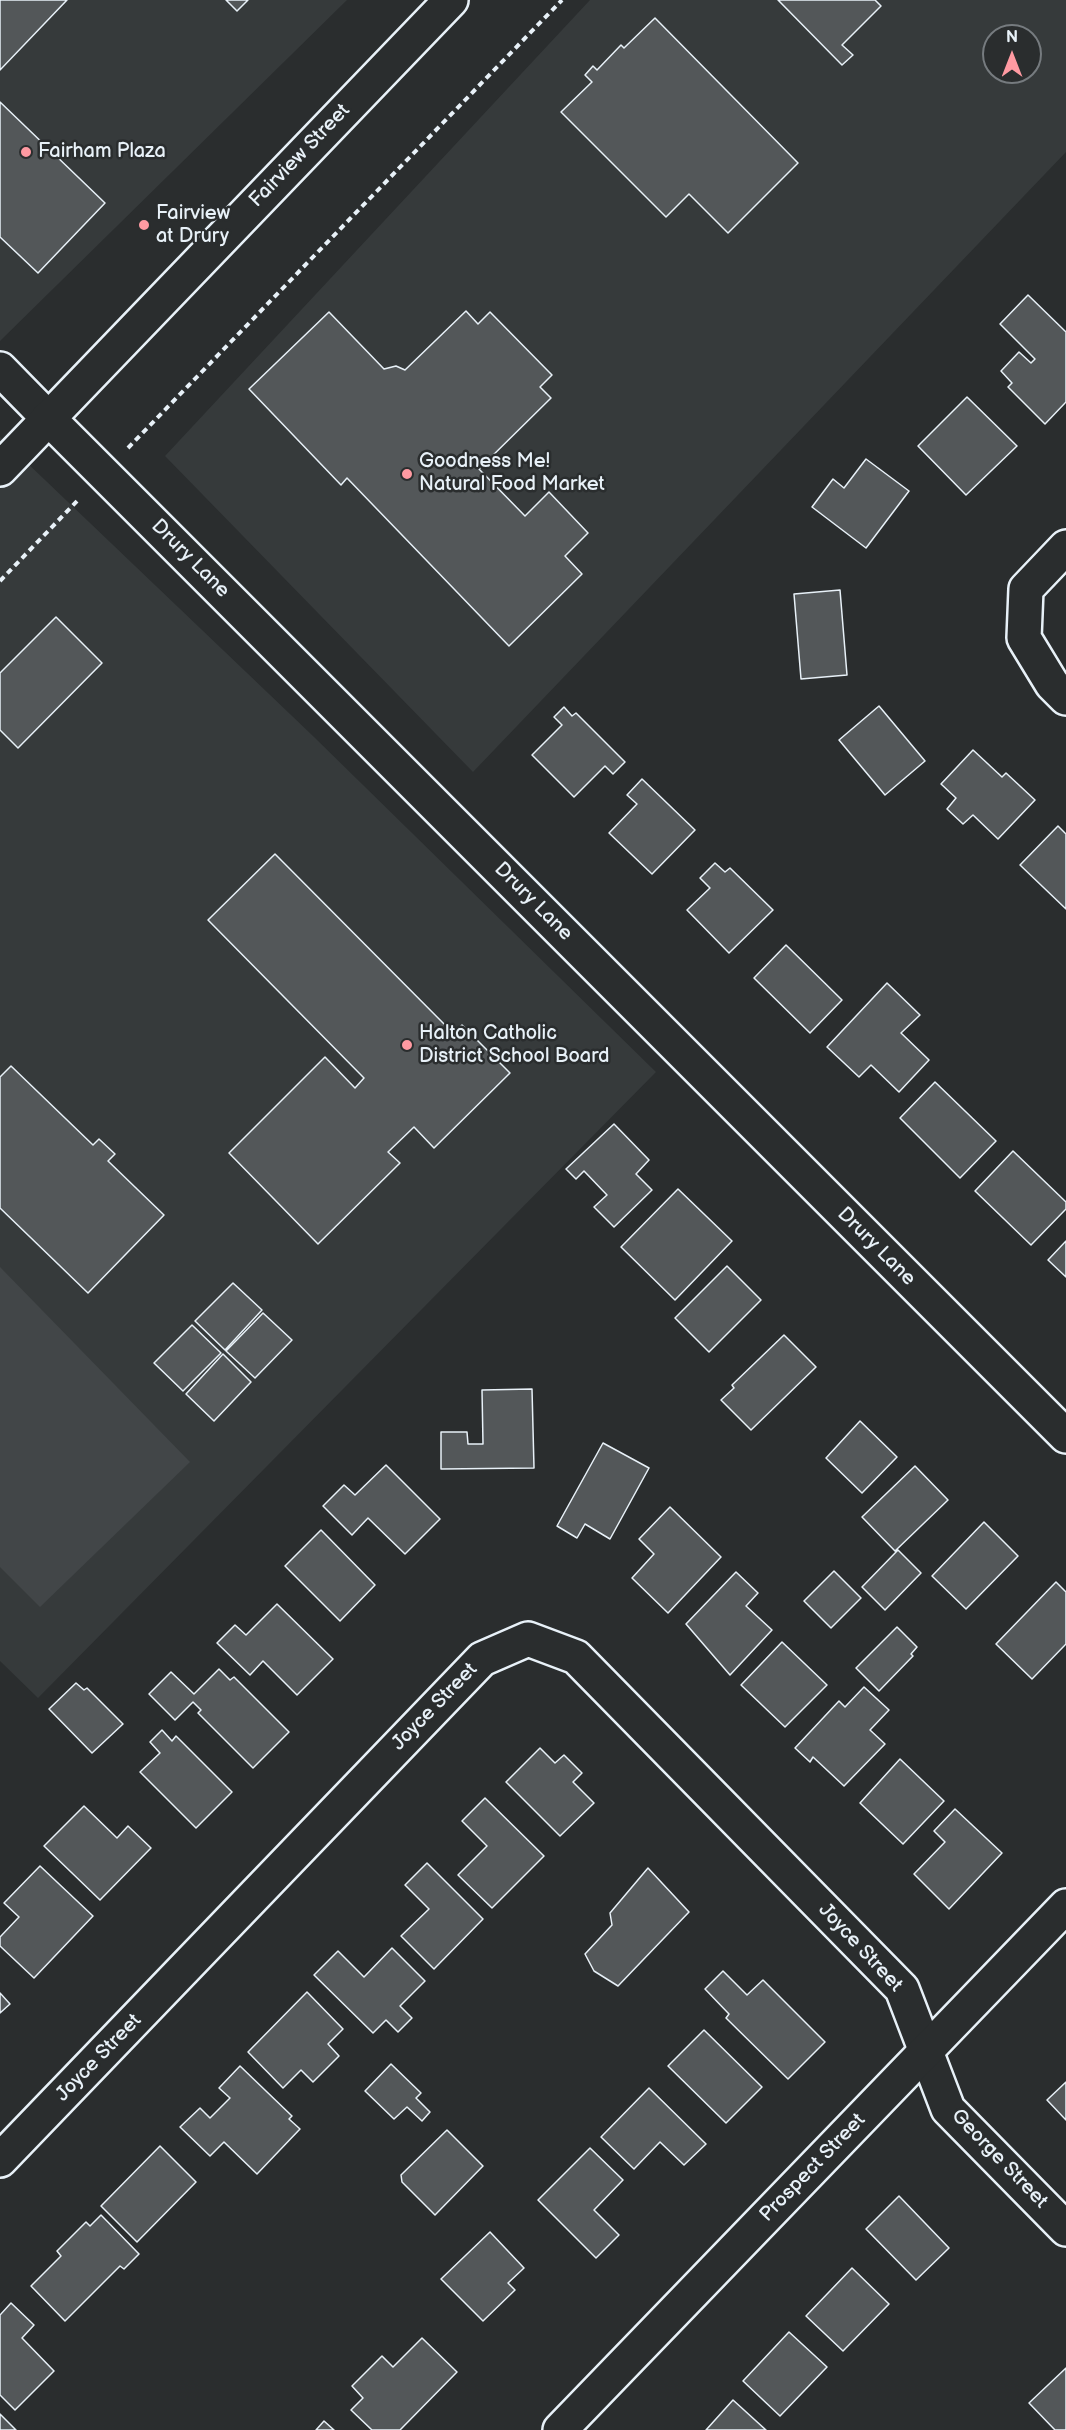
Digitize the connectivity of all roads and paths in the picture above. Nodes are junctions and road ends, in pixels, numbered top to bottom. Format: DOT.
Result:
graph roads {
  1 [pos="451,0"];
  2 [pos="562,0"];
  3 [pos="0,369"];
  4 [pos="48,418"];
  5 [pos="0,469"];
  6 [pos="104,473"];
  7 [pos="1066,547"];
  8 [pos="0,581"];
  9 [pos="1066,698"];
  10 [pos="1066,1436"];
  11 [pos="1066,1906"];
  12 [pos="926,2051"];
  13 [pos="0,2160"];
  14 [pos="1066,2229"];
  15 [pos="560,2430"];
  1 -- 4 [label="street, Fairview Street"];
  2 -- 6 [label="path"];
  3 -- 4 [label="street, Drury Lane"];
  4 -- 5 [label="street, Fairview Street"];
  4 -- 6 [label="street, Drury Lane"];
  6 -- 8 [label="path"];
  6 -- 10 [label="street, Drury Lane"];
  7 -- 9 [label="street"];
  11 -- 12 [label="street, Prospect Street"];
  12 -- 13 [label="street, Joyce Street"];
  12 -- 14 [label="street, George Street"];
  12 -- 15 [label="street, Prospect Street"];
}
